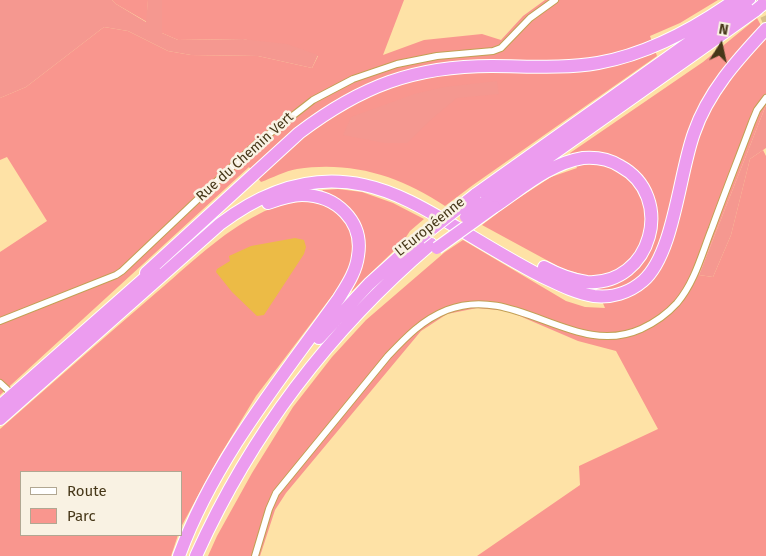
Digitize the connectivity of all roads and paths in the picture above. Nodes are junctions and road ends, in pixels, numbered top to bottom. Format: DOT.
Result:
graph roads {
  1 [pos="554,0"];
  2 [pos="735,0"];
  3 [pos="758,4"];
  4 [pos="765,30"];
  5 [pos="766,98"];
  6 [pos="485,201"];
  7 [pos="429,243"];
  8 [pos="140,294"];
  9 [pos="112,306"];
  10 [pos="0,320"];
  11 [pos="0,383"];
  12 [pos="13,395"];
  13 [pos="0,406"];
  14 [pos="0,419"];
  15 [pos="179,556"];
  16 [pos="184,556"];
  17 [pos="196,556"];
  18 [pos="255,556"];
  1 -- 10 [label="street, Rue du Chemin Vert"];
  2 -- 9 [label="highway"];
  3 -- 6 [label="highway, L'Européenne"];
  4 -- 8 [label="highway"];
  5 -- 18 [label="street"];
  6 -- 7 [label="highway, L'Européenne, bridge"];
  6 -- 7 [label="highway, bridge"];
  6 -- 9 [label="highway"];
  7 -- 16 [label="highway, L'Européenne"];
  7 -- 17 [label="highway"];
  8 -- 14 [label="highway"];
  8 -- 15 [label="highway"];
  9 -- 12 [label="highway"];
  11 -- 12 [label="street"];
  12 -- 13 [label="highway"];
}
